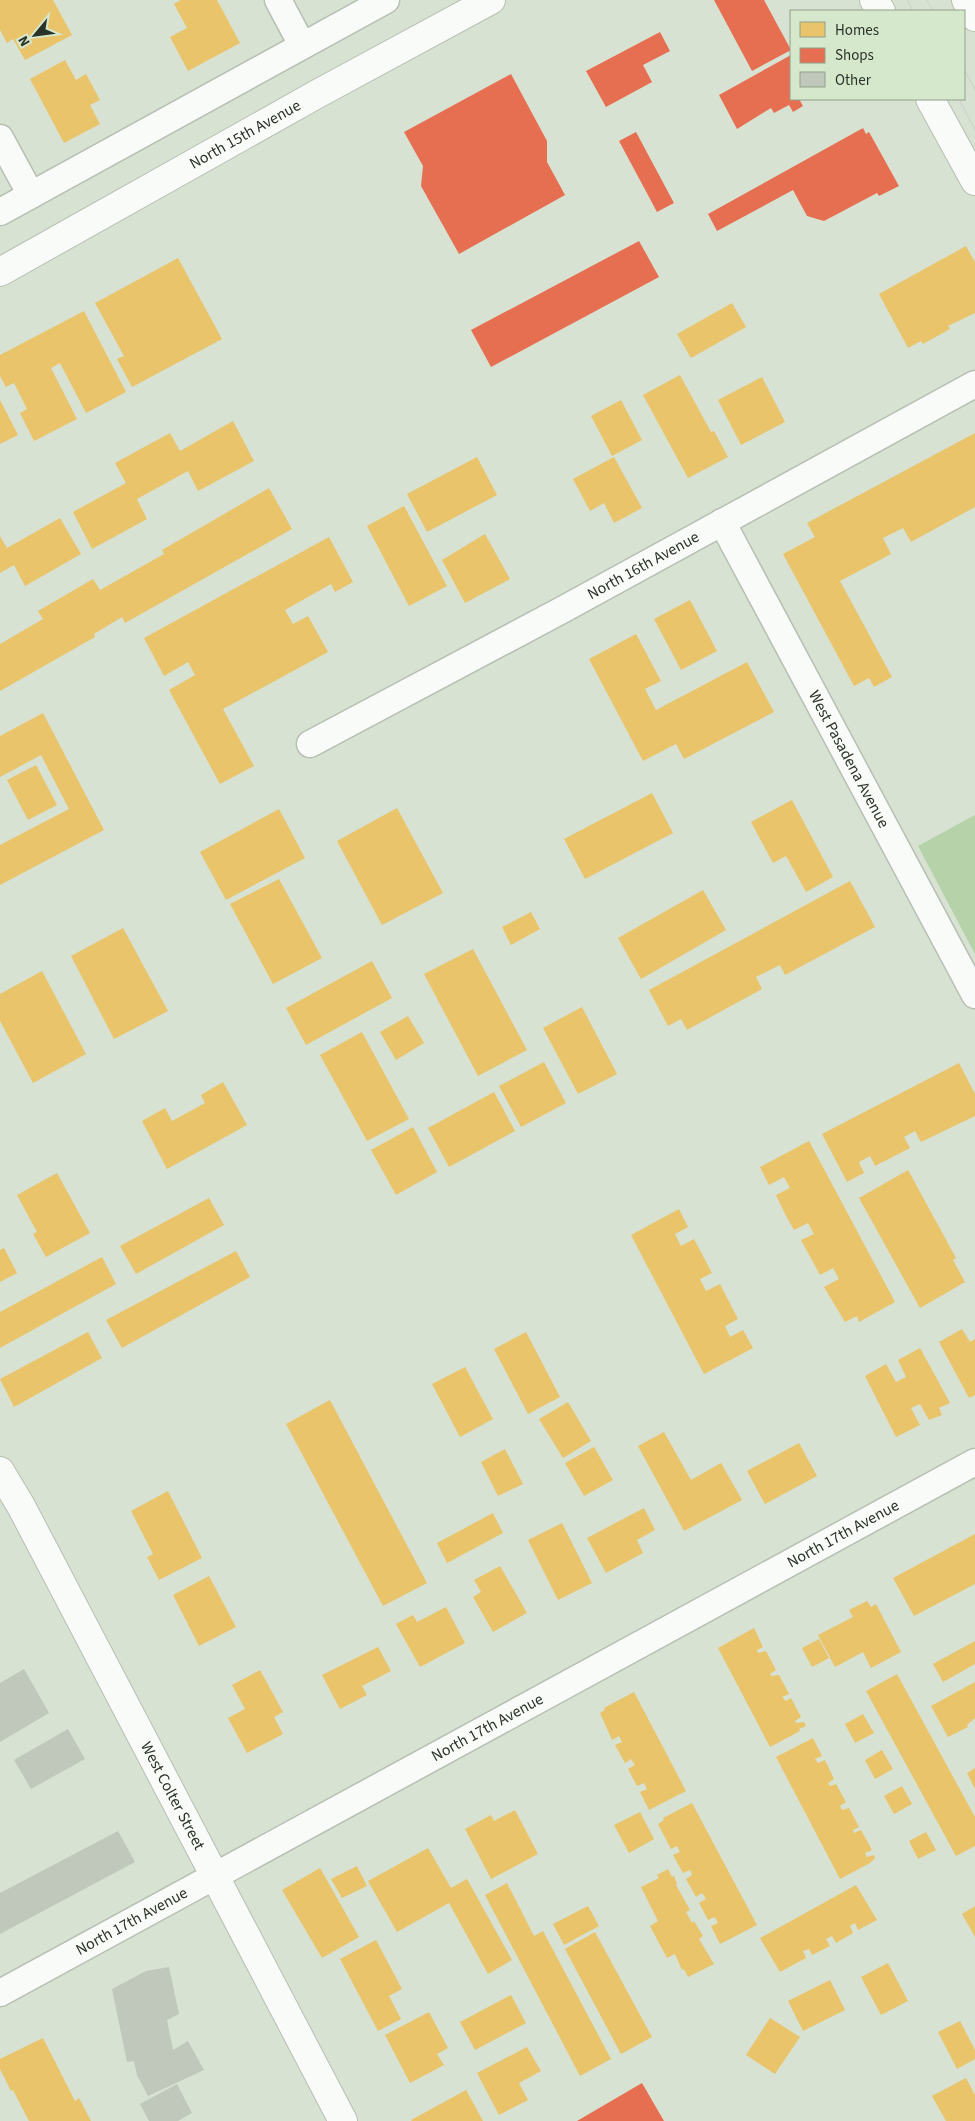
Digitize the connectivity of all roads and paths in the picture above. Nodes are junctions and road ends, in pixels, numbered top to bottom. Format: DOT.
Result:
graph roads {
  1 [pos="278,0"];
  2 [pos="386,0"];
  3 [pos="966,0"];
  4 [pos="475,4"];
  5 [pos="975,16"];
  6 [pos="302,45"];
  7 [pos="931,100"];
  8 [pos="0,138"];
  9 [pos="975,181"];
  10 [pos="31,195"];
  11 [pos="0,212"];
  12 [pos="0,272"];
  13 [pos="975,384"];
  14 [pos="722,522"];
  15 [pos="310,744"];
  16 [pos="975,995"];
  17 [pos="975,1462"];
  18 [pos="0,1471"];
  19 [pos="214,1876"];
  20 [pos="0,1993"];
  21 [pos="343,2121"];
  1 -- 6 [label="street"];
  2 -- 6 [label="street"];
  3 -- 5 [label="street"];
  4 -- 12 [label="street, North 15th Avenue"];
  6 -- 10 [label="street"];
  7 -- 9 [label="street"];
  8 -- 10 [label="street"];
  10 -- 11 [label="street"];
  13 -- 14 [label="street, North 16th Avenue"];
  14 -- 15 [label="street, North 16th Avenue"];
  14 -- 16 [label="street, West Pasadena Avenue"];
  17 -- 19 [label="street, North 17th Avenue"];
  18 -- 19 [label="street, West Colter Street"];
  19 -- 20 [label="street, North 17th Avenue"];
  19 -- 21 [label="street, West Colter Street"];
}
